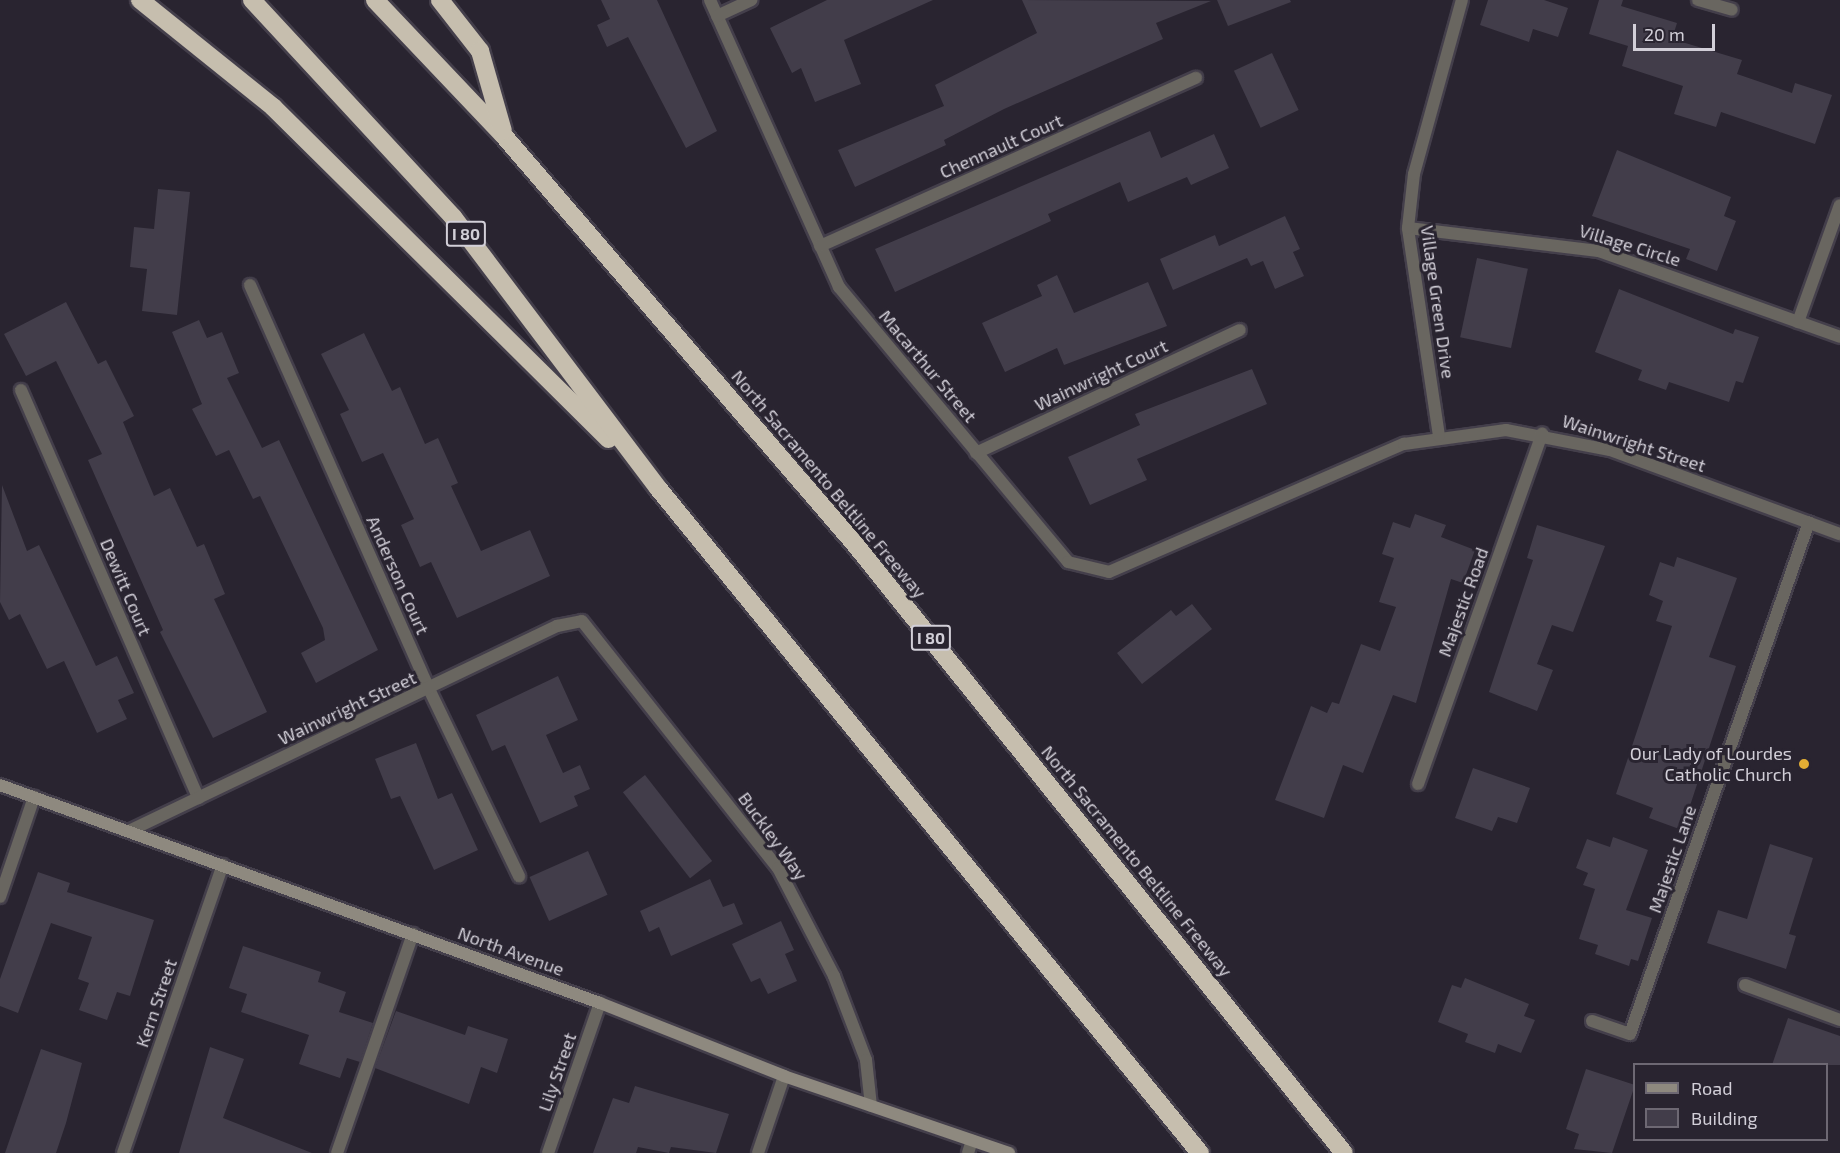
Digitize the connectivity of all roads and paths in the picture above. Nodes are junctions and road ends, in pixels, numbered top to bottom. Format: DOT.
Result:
graph roads {
  1 [pos="140,0"];
  2 [pos="252,0"];
  3 [pos="375,0"];
  4 [pos="440,0"];
  5 [pos="710,0"];
  6 [pos="752,0"];
  7 [pos="1462,0"];
  8 [pos="1698,0"];
  9 [pos="1732,10"];
  10 [pos="717,16"];
  11 [pos="1196,78"];
  12 [pos="504,136"];
  13 [pos="1840,205"];
  14 [pos="1408,228"];
  15 [pos="820,246"];
  16 [pos="250,285"];
  17 [pos="1798,322"];
  18 [pos="1240,330"];
  19 [pos="1840,337"];
  20 [pos="21,390"];
  21 [pos="1542,433"];
  22 [pos="1439,436"];
  23 [pos="976,453"];
  24 [pos="658,488"];
  25 [pos="1246,515"];
  26 [pos="1809,522"];
  27 [pos="1840,534"];
  28 [pos="582,621"];
  29 [pos="429,689"];
  30 [pos="1418,784"];
  31 [pos="0,785"];
  32 [pos="34,797"];
  33 [pos="198,798"];
  34 [pos="129,831"];
  35 [pos="223,865"];
  36 [pos="519,876"];
  37 [pos="0,897"];
  38 [pos="413,934"];
  39 [pos="1745,985"];
  40 [pos="600,1003"];
  41 [pos="1840,1020"];
  42 [pos="1592,1021"];
  43 [pos="784,1076"];
  44 [pos="871,1106"];
  45 [pos="972,1140"];
  46 [pos="123,1153"];
  47 [pos="337,1153"];
  48 [pos="548,1153"];
  49 [pos="758,1153"];
  50 [pos="968,1153"];
  51 [pos="1009,1153"];
  52 [pos="1200,1153"];
  53 [pos="1344,1153"];
  1 -- 24 [label="highway"];
  2 -- 24 [label="highway, I 80"];
  3 -- 12 [label="highway, North Sacramento Beltline Freeway / I 80"];
  4 -- 12 [label="highway"];
  5 -- 10 [label="street, Macarthur Street"];
  6 -- 10 [label="street"];
  7 -- 14 [label="street, Village Green Drive"];
  8 -- 9 [label="street"];
  10 -- 15 [label="street, Macarthur Street"];
  11 -- 15 [label="street, Chennault Court"];
  12 -- 53 [label="highway, North Sacramento Beltline Freeway / I 80"];
  13 -- 17 [label="street"];
  14 -- 17 [label="street, Village Circle"];
  14 -- 22 [label="street, Village Green Drive"];
  15 -- 23 [label="street, Macarthur Street"];
  16 -- 29 [label="street, Anderson Court"];
  17 -- 19 [label="street, Village Circle"];
  18 -- 23 [label="street, Wainwright Court"];
  20 -- 33 [label="street, Dewitt Court"];
  21 -- 22 [label="street, Wainwright Street"];
  21 -- 26 [label="street, Wainwright Street"];
  21 -- 30 [label="street, Majestic Road"];
  22 -- 25 [label="street, Wainwright Street"];
  23 -- 25 [label="street, Macarthur Street"];
  24 -- 52 [label="highway, I 80"];
  26 -- 27 [label="street, Wainwright Street"];
  26 -- 42 [label="street, Majestic Lane"];
  28 -- 29 [label="street, Wainwright Street"];
  28 -- 44 [label="street, Buckley Way"];
  29 -- 33 [label="street, Wainwright Street"];
  29 -- 36 [label="street, Anderson Court"];
  31 -- 32 [label="street, North Avenue"];
  32 -- 34 [label="street, North Avenue"];
  32 -- 37 [label="street"];
  33 -- 34 [label="street, Wainwright Street"];
  34 -- 35 [label="street, North Avenue"];
  35 -- 38 [label="street, North Avenue"];
  35 -- 46 [label="street, Kern Street"];
  38 -- 40 [label="street, North Avenue"];
  38 -- 47 [label="street"];
  39 -- 41 [label="street"];
  40 -- 43 [label="street, North Avenue"];
  40 -- 48 [label="street, Lily Street"];
  43 -- 44 [label="street, North Avenue"];
  43 -- 49 [label="street"];
  44 -- 45 [label="street, North Avenue"];
  45 -- 50 [label="street"];
  45 -- 51 [label="street, North Avenue"];
}
